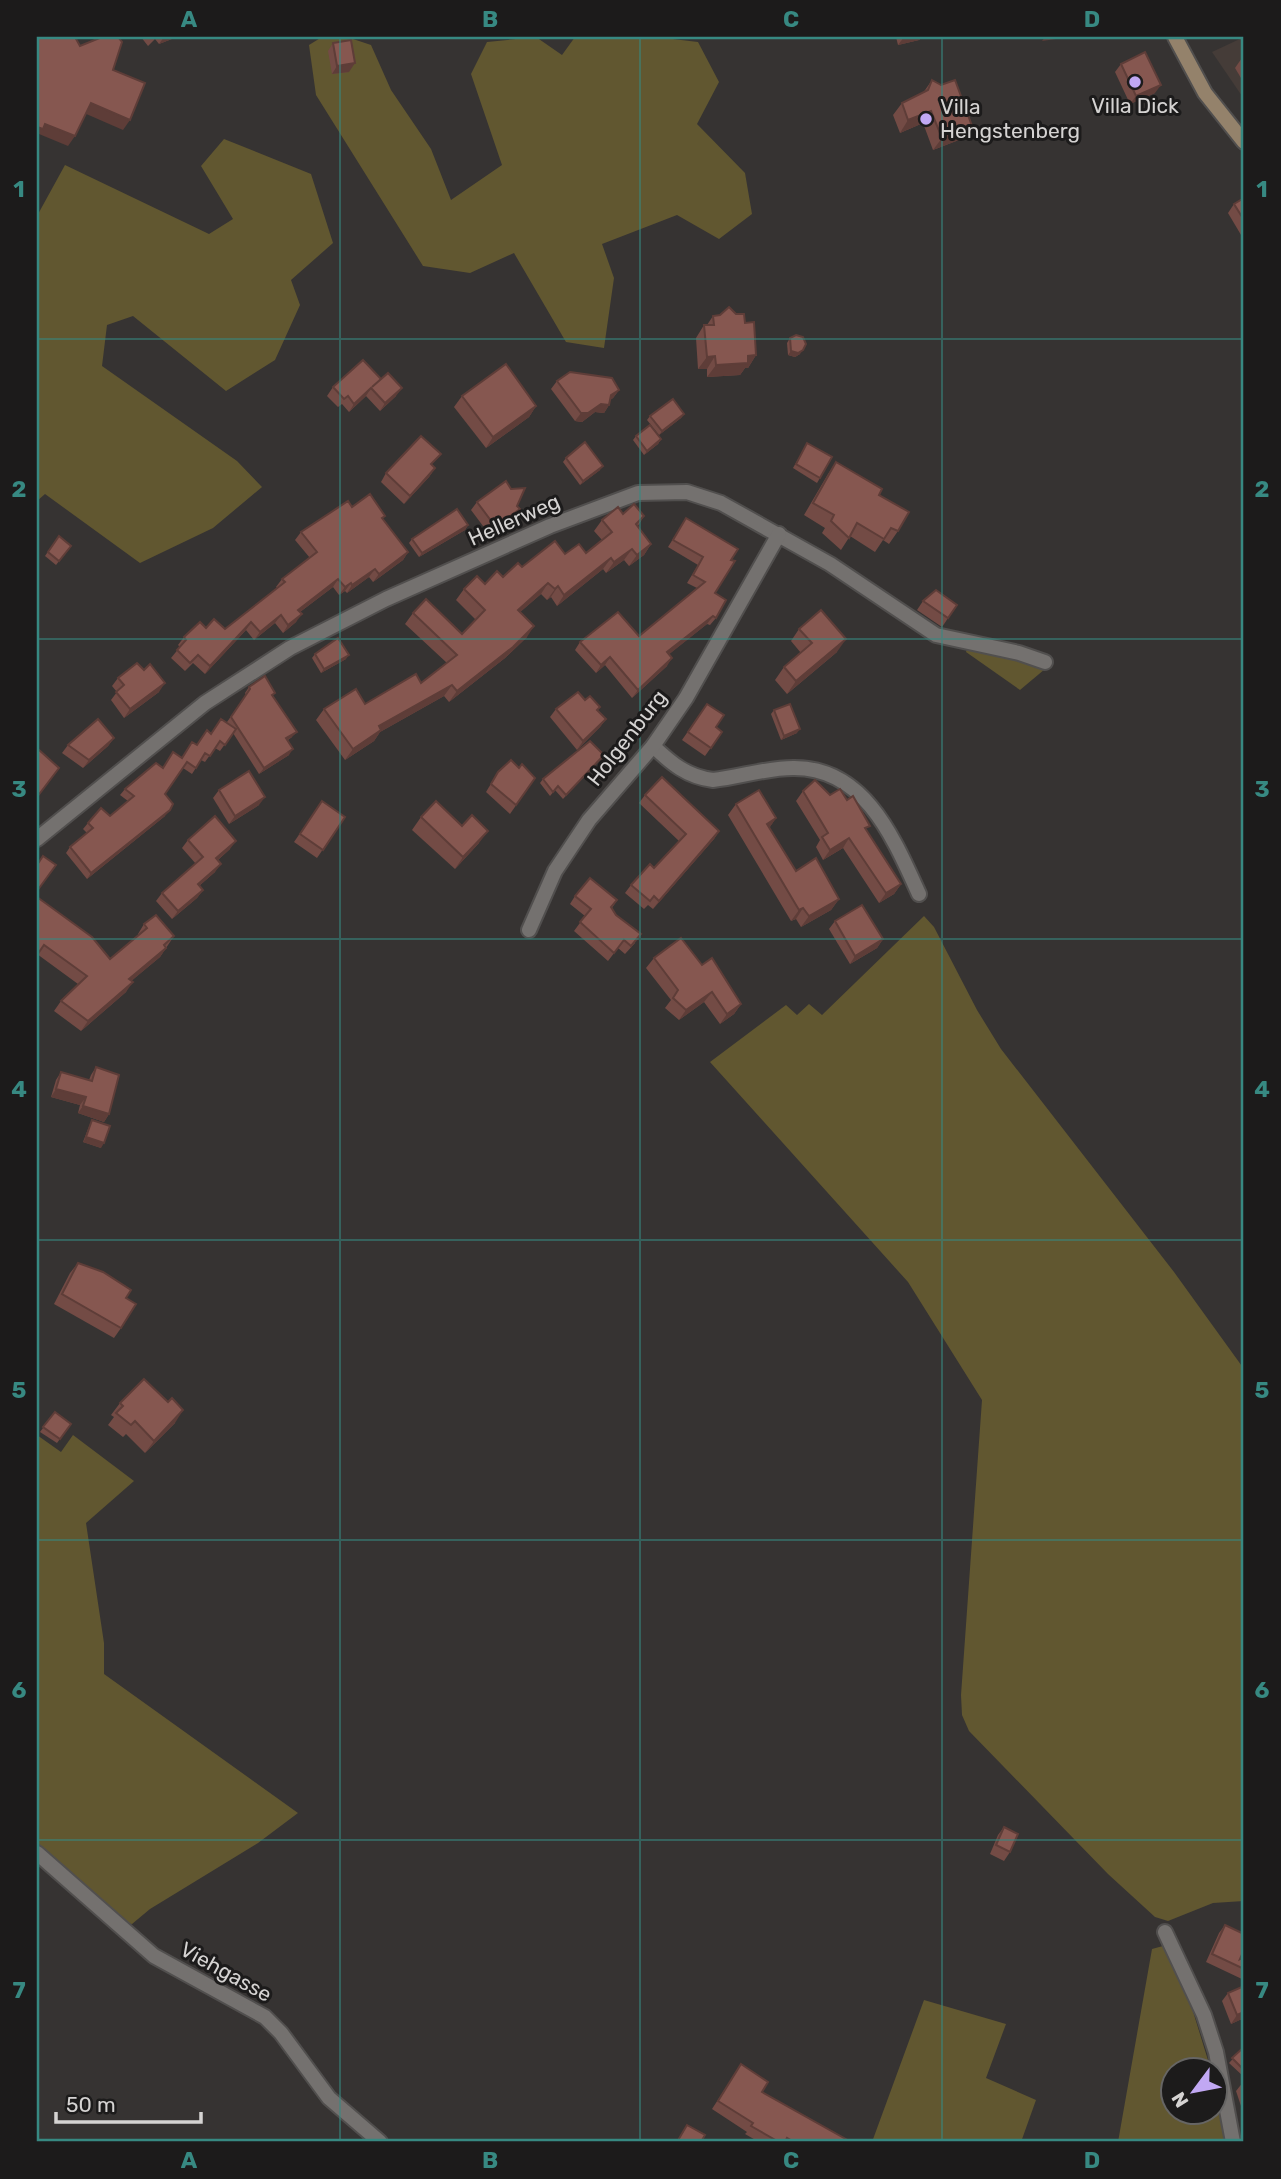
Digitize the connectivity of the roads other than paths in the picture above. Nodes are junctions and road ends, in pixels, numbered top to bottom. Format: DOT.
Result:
graph roads {
  1 [pos="1175,37"];
  2 [pos="1244,142"];
  3 [pos="779,534"];
  4 [pos="1045,662"];
  5 [pos="653,746"];
  6 [pos="37,839"];
  7 [pos="919,894"];
  8 [pos="529,930"];
  9 [pos="37,1853"];
  10 [pos="1165,1931"];
  11 [pos="380,2142"];
  12 [pos="1233,2142"];
  1 -- 2 [label="main road"];
  3 -- 4 [label="street, Hellerweg"];
  3 -- 5 [label="street, Holgenburg"];
  3 -- 6 [label="street, Hellerweg"];
  5 -- 7 [label="street"];
  5 -- 8 [label="street, Holgenburg"];
  9 -- 11 [label="street, Viehgasse"];
  10 -- 12 [label="street"];
}
